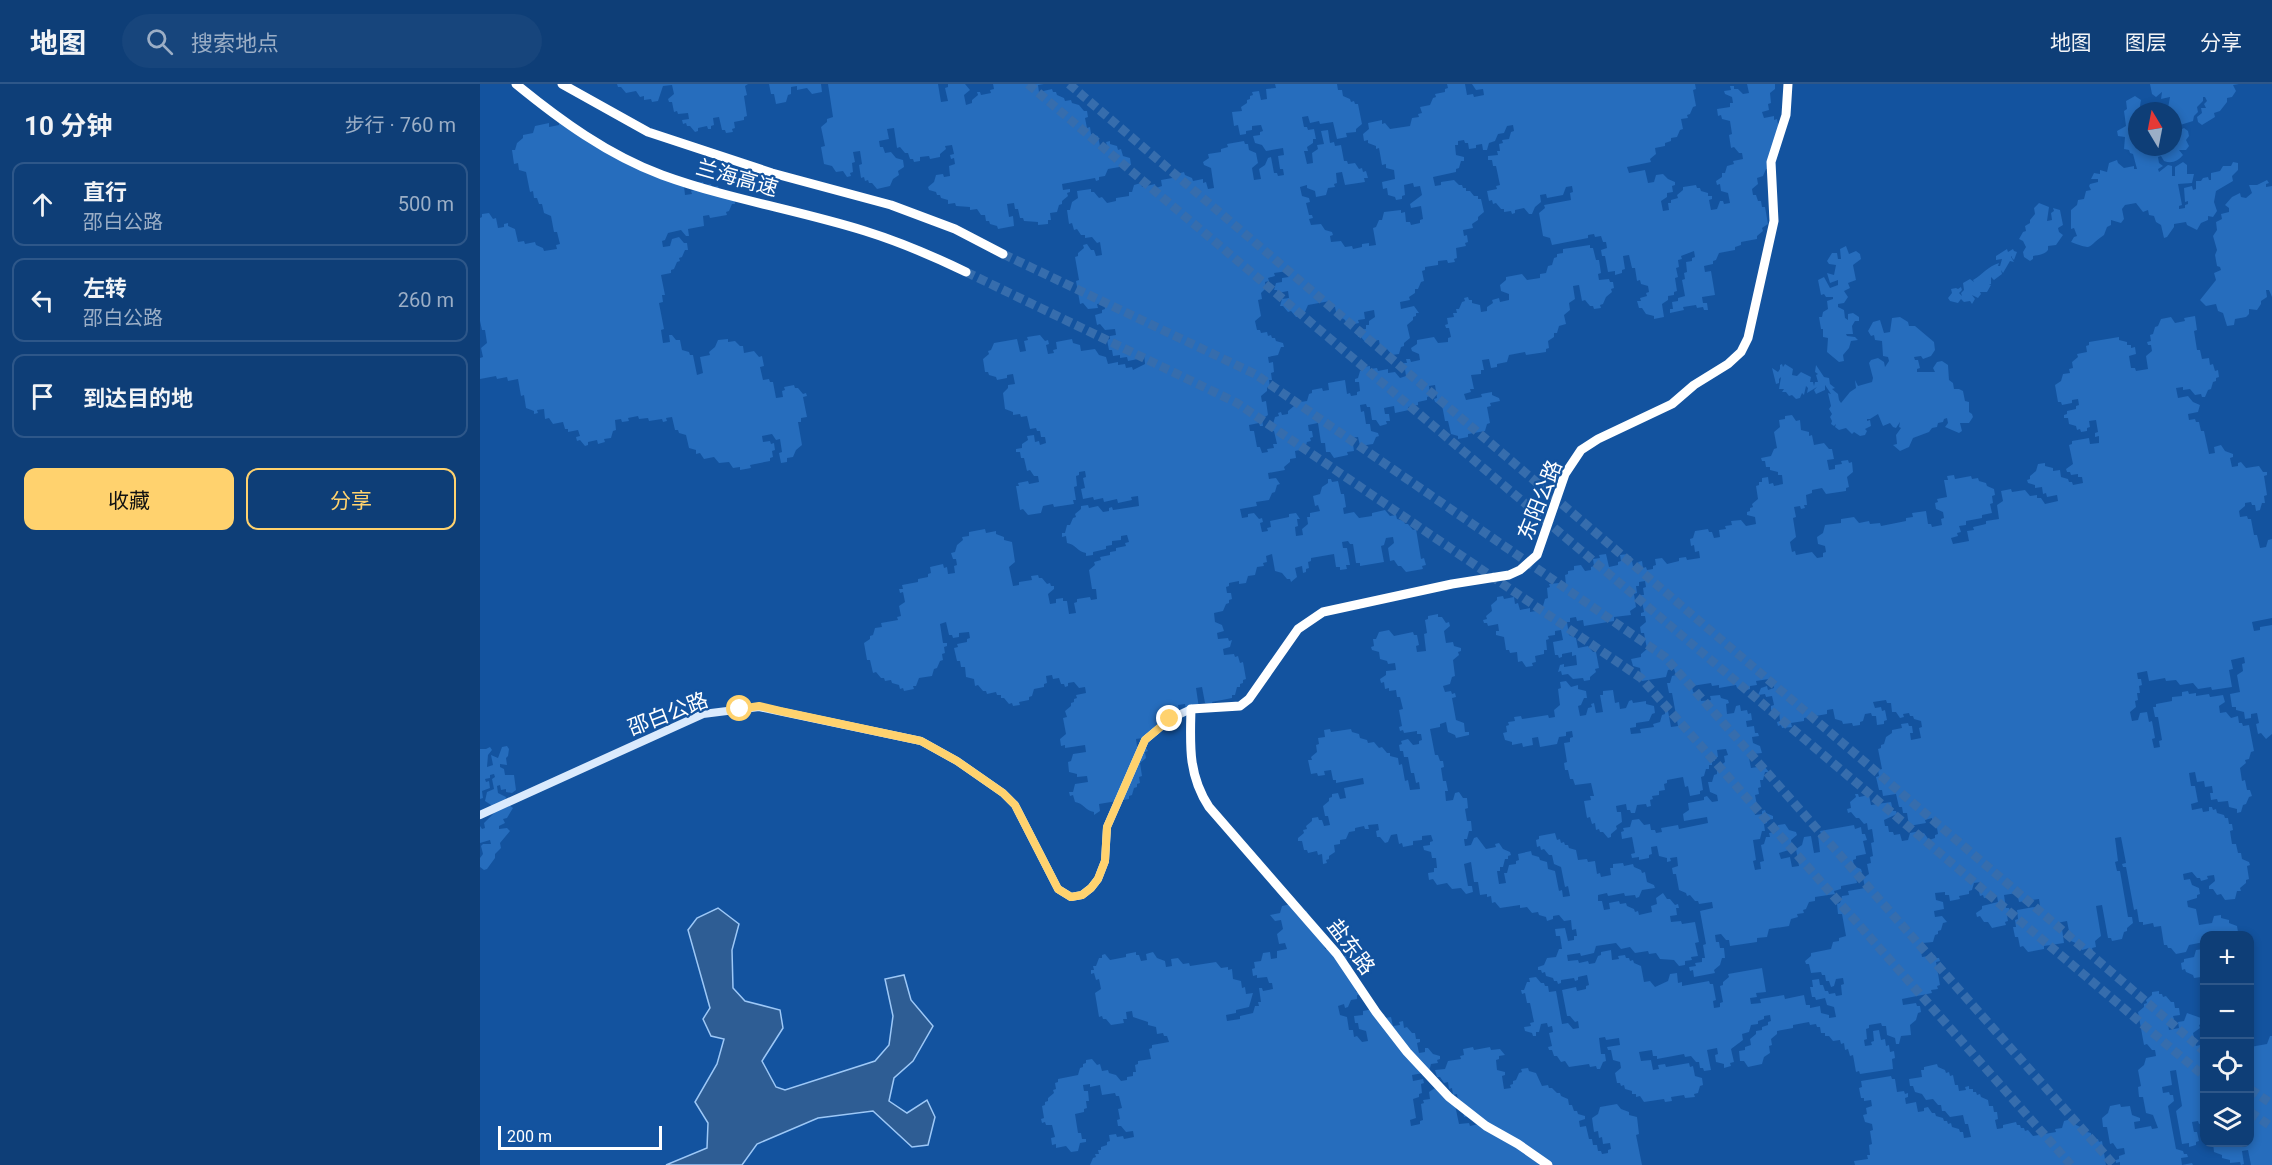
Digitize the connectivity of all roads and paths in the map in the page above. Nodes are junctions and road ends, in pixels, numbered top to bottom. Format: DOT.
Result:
graph roads {
  1 [pos="516,84"];
  2 [pos="562,84"];
  3 [pos="1788,84"];
  4 [pos="1003,254"];
  5 [pos="966,272"];
  6 [pos="1191,709"];
  7 [pos="480,815"];
  8 [pos="1548,1165"];
  1 -- 5 [label="highway, 兰海高速"];
  2 -- 4 [label="highway, 兰海高速"];
  3 -- 6 [label="highway, 东阳公路"];
  6 -- 7 [label="street, 邵白公路"];
  6 -- 8 [label="highway, 盐东路"];
}
